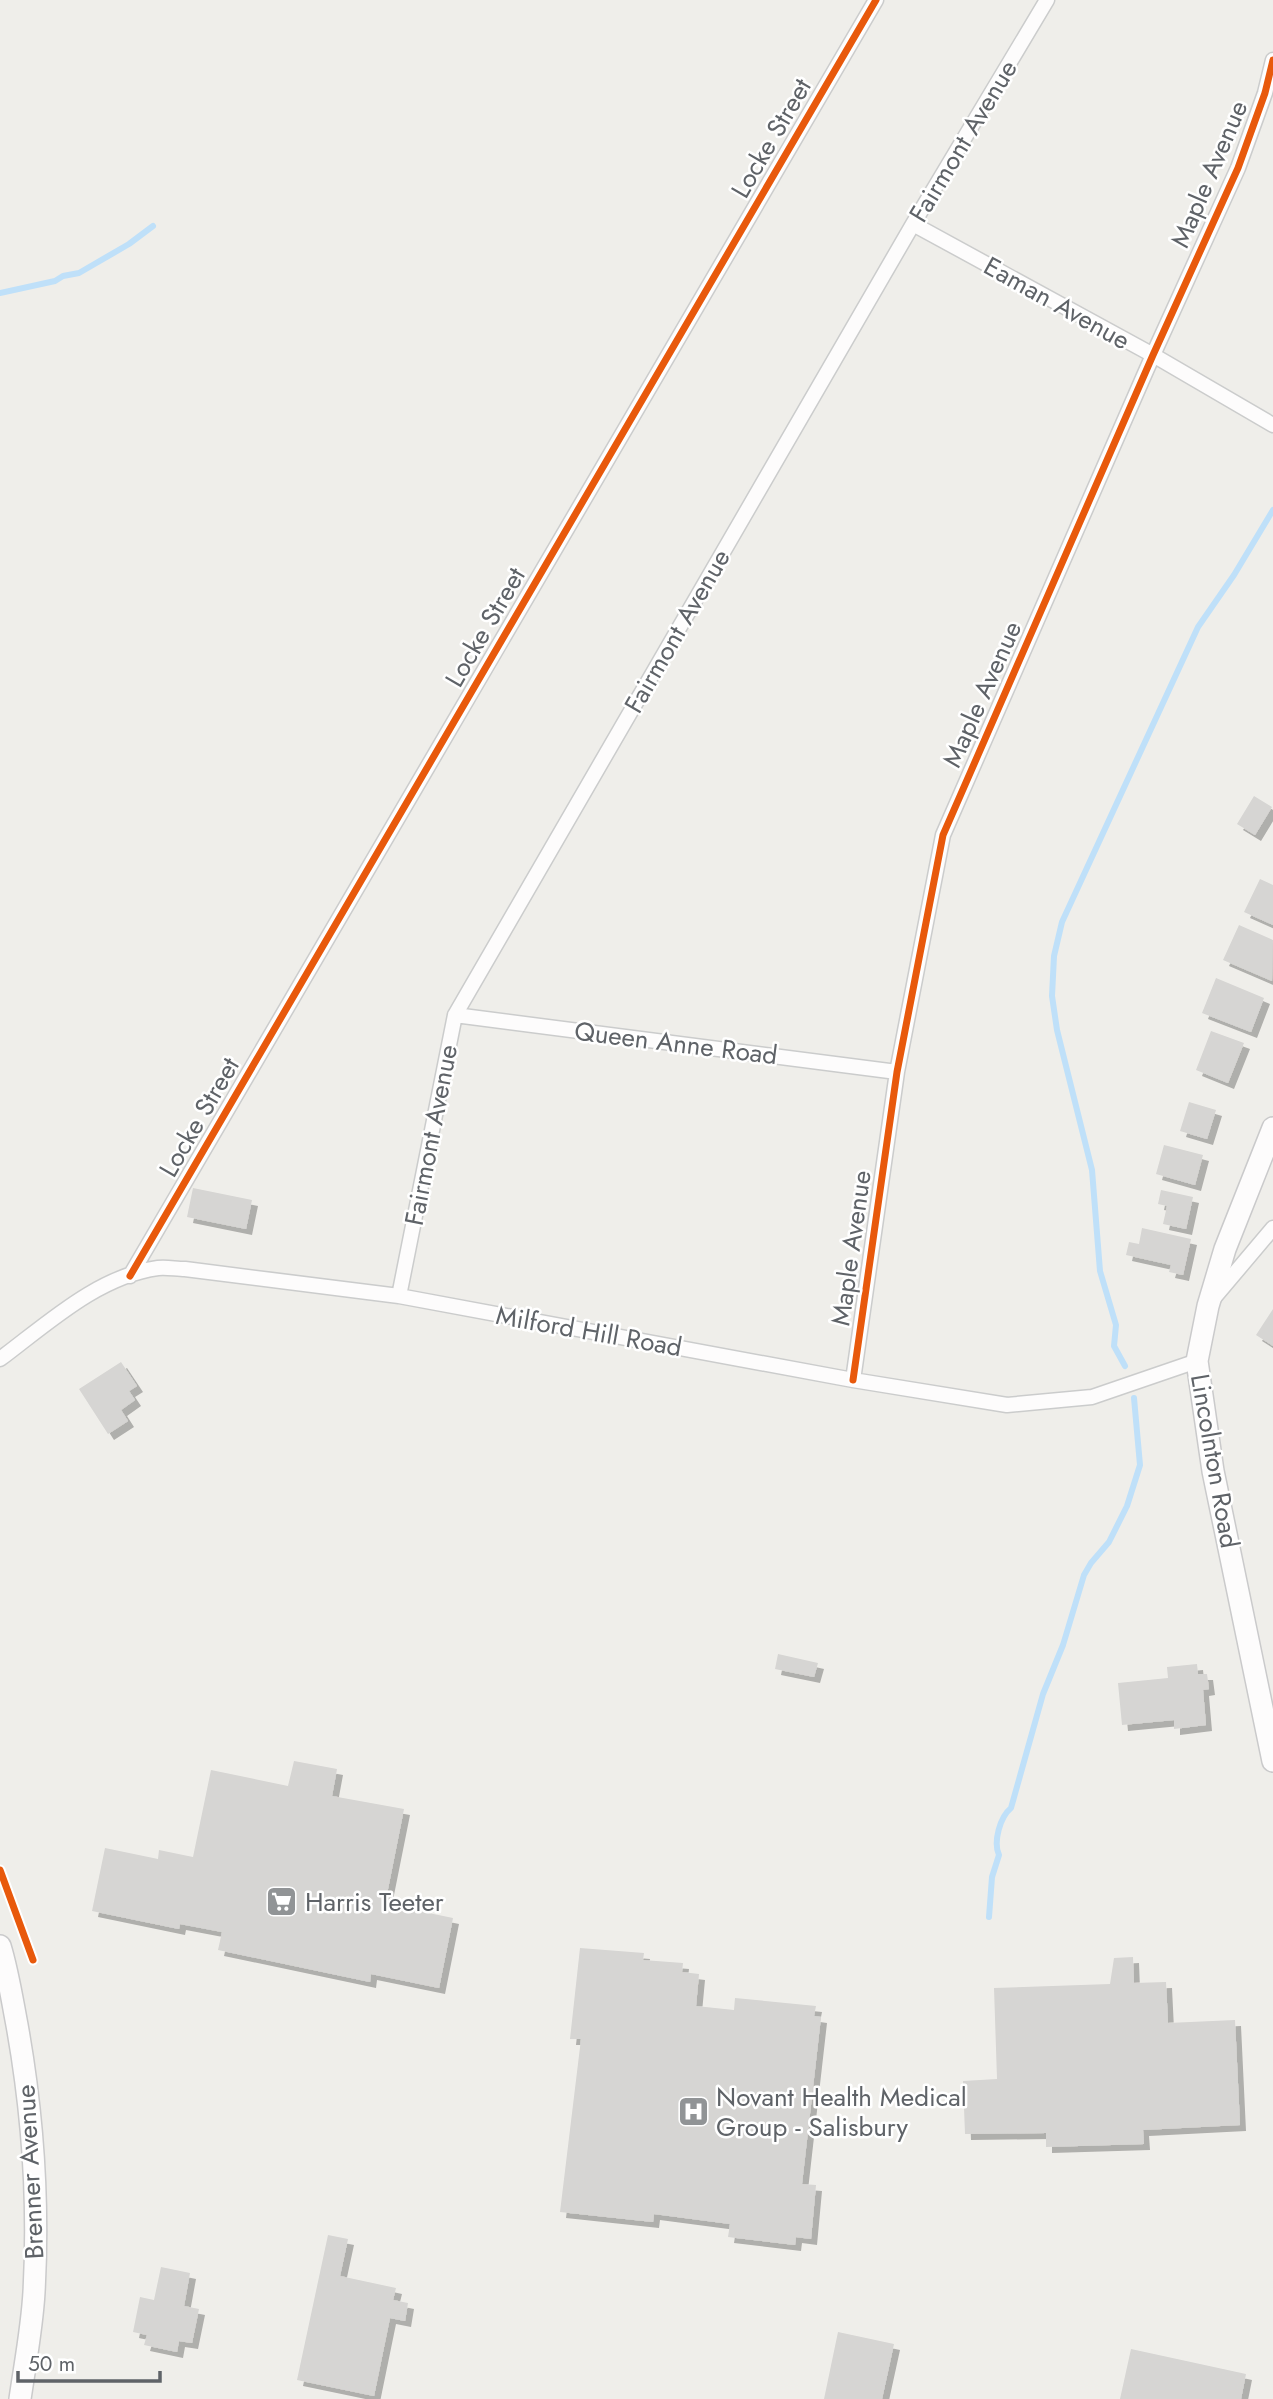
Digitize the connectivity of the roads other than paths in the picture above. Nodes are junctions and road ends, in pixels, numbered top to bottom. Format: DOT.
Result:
graph roads {
  1 [pos="876,0"];
  2 [pos="1047,0"];
  3 [pos="1273,60"];
  4 [pos="913,224"];
  5 [pos="1153,355"];
  6 [pos="1273,425"];
  7 [pos="455,1015"];
  8 [pos="897,1072"];
  9 [pos="1273,1128"];
  10 [pos="1273,1227"];
  11 [pos="130,1276"];
  12 [pos="399,1296"];
  13 [pos="1208,1306"];
  14 [pos="0,1359"];
  15 [pos="1197,1361"];
  16 [pos="853,1380"];
  17 [pos="1273,1761"];
  18 [pos="0,1947"];
  19 [pos="20,2399"];
  1 -- 11 [label="street, Locke Street"];
  2 -- 4 [label="street, Fairmont Avenue"];
  3 -- 5 [label="street, Maple Avenue"];
  4 -- 5 [label="street, Eaman Avenue"];
  4 -- 7 [label="street, Fairmont Avenue"];
  5 -- 6 [label="street, Eaman Avenue"];
  5 -- 8 [label="street, Maple Avenue"];
  7 -- 8 [label="street, Queen Anne Road"];
  7 -- 12 [label="street, Fairmont Avenue"];
  8 -- 16 [label="street, Maple Avenue"];
  9 -- 13 [label="street, Lincolnton Road"];
  10 -- 13 [label="street"];
  11 -- 12 [label="street, Milford Hill Road"];
  11 -- 14 [label="street, Milford Hill Road"];
  12 -- 16 [label="street, Milford Hill Road"];
  13 -- 15 [label="street, Lincolnton Road"];
  15 -- 16 [label="street, Milford Hill Road"];
  15 -- 17 [label="street, Lincolnton Road"];
  18 -- 19 [label="street, Brenner Avenue"];
}
